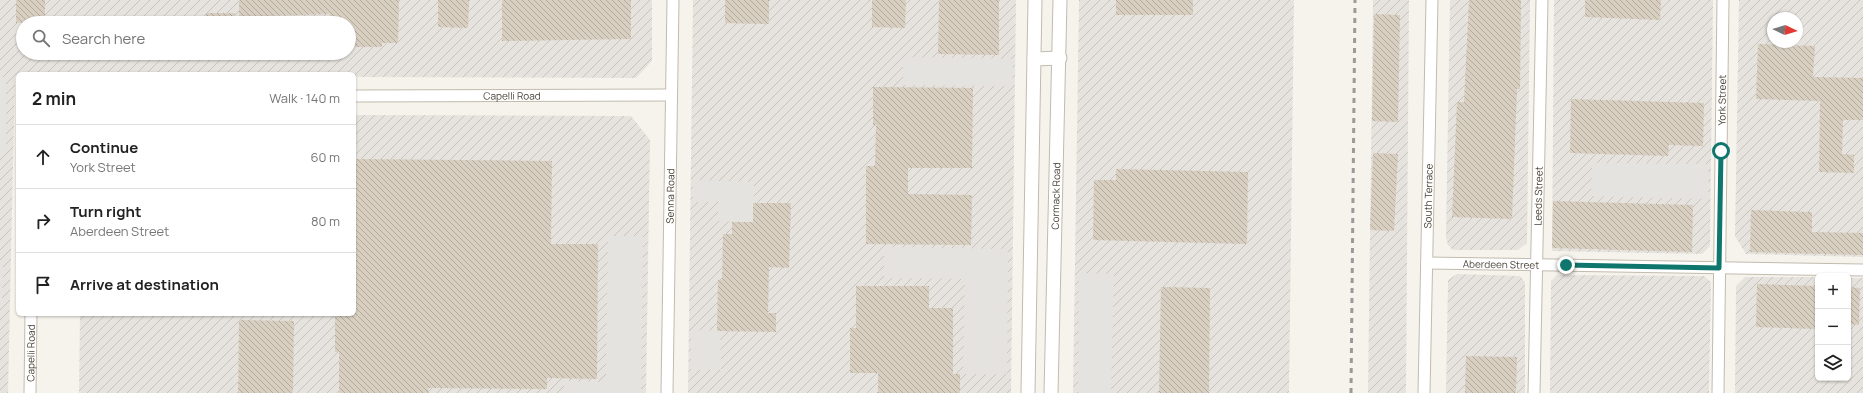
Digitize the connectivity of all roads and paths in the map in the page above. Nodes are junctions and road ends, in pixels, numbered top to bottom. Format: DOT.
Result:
graph roads {
  1 [pos="673,0"];
  2 [pos="1035,0"];
  3 [pos="1060,0"];
  4 [pos="1432,0"];
  5 [pos="1542,0"];
  6 [pos="1723,0"];
  7 [pos="1060,58"];
  8 [pos="1034,59"];
  9 [pos="670,95"];
  10 [pos="356,96"];
  11 [pos="1427,263"];
  12 [pos="1535,265"];
  13 [pos="1719,268"];
  14 [pos="1863,270"];
  15 [pos="31,316"];
  16 [pos="30,393"];
  17 [pos="667,393"];
  18 [pos="1028,393"];
  19 [pos="1051,393"];
  20 [pos="1424,393"];
  21 [pos="1534,393"];
  22 [pos="1718,393"];
  1 -- 9 [label="street, Senna Road"];
  2 -- 8 [label="street"];
  3 -- 7 [label="street, Cormack Road"];
  4 -- 11 [label="street, South Terrace"];
  5 -- 12 [label="street, Leeds Street"];
  6 -- 13 [label="street, York Street"];
  7 -- 8 [label="street"];
  7 -- 19 [label="street, Cormack Road"];
  8 -- 18 [label="street"];
  9 -- 10 [label="street, Capelli Road"];
  9 -- 17 [label="street, Senna Road"];
  11 -- 12 [label="street, Aberdeen Street"];
  11 -- 20 [label="street, South Terrace"];
  12 -- 13 [label="street, Aberdeen Street"];
  12 -- 21 [label="street, Leeds Street"];
  13 -- 14 [label="street, Aberdeen Street"];
  13 -- 22 [label="street, York Street"];
  15 -- 16 [label="street, Capelli Road"];
}
